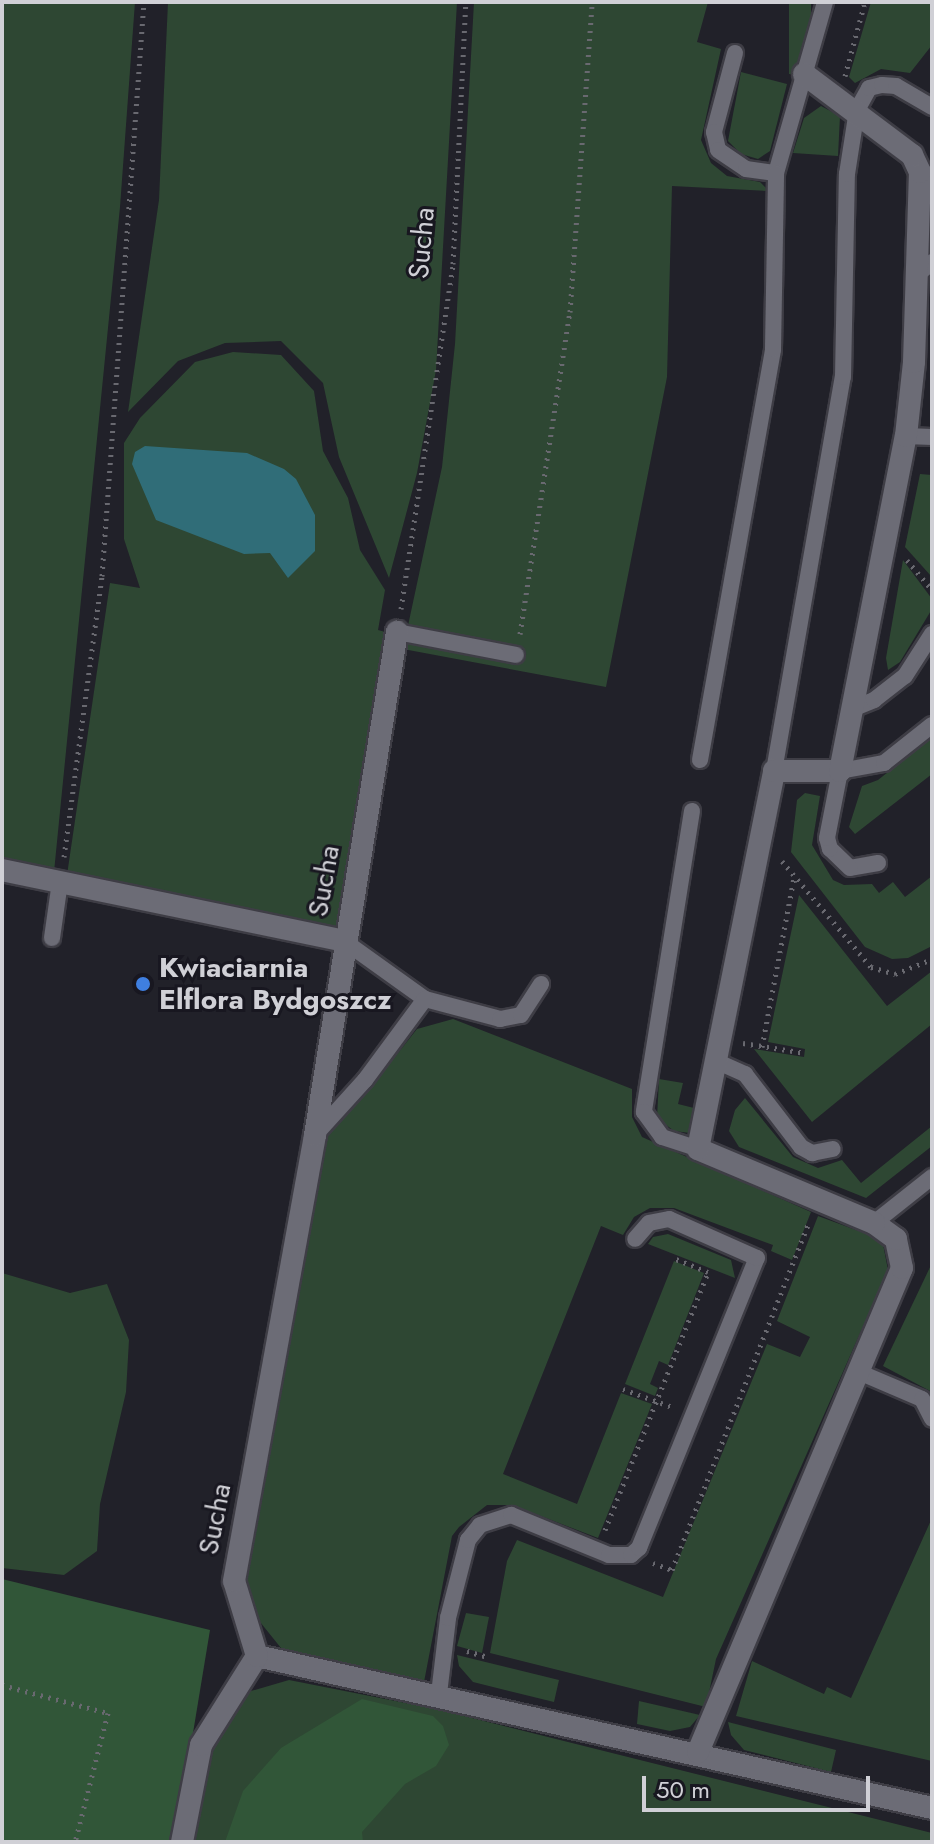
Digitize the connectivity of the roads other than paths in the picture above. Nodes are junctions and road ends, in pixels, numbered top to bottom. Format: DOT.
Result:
graph roads {
  1 [pos="825,2"];
  2 [pos="735,53"];
  3 [pos="804,74"];
  4 [pos="932,107"];
  5 [pos="857,110"];
  6 [pos="776,173"];
  7 [pos="926,267"];
  8 [pos="906,436"];
  9 [pos="932,437"];
  10 [pos="397,632"];
  11 [pos="932,634"];
  12 [pos="516,655"];
  13 [pos="852,709"];
  14 [pos="932,725"];
  15 [pos="700,760"];
  16 [pos="774,771"];
  17 [pos="840,771"];
  18 [pos="692,811"];
  19 [pos="878,863"];
  20 [pos="2,870"];
  21 [pos="60,882"];
  22 [pos="52,938"];
  23 [pos="344,941"];
  24 [pos="541,984"];
  25 [pos="425,999"];
  26 [pos="718,1062"];
  27 [pos="315,1135"];
  28 [pos="698,1149"];
  29 [pos="833,1149"];
  30 [pos="932,1177"];
  31 [pos="874,1223"];
  32 [pos="635,1239"];
  33 [pos="861,1373"];
  34 [pos="931,1425"];
  35 [pos="257,1656"];
  36 [pos="439,1694"];
  37 [pos="698,1752"];
  38 [pos="932,1808"];
  39 [pos="182,1842"];
  1 -- 3 [label="lane"];
  2 -- 6 [label="lane"];
  3 -- 5 [label="street"];
  3 -- 6 [label="lane"];
  4 -- 5 [label="lane"];
  5 -- 7 [label="street"];
  5 -- 16 [label="lane"];
  6 -- 15 [label="lane"];
  7 -- 8 [label="street"];
  8 -- 9 [label="lane"];
  8 -- 13 [label="street"];
  10 -- 12 [label="lane"];
  10 -- 23 [label="street, Sucha"];
  11 -- 13 [label="lane"];
  13 -- 17 [label="street"];
  14 -- 17 [label="lane"];
  16 -- 17 [label="street"];
  16 -- 26 [label="street"];
  17 -- 19 [label="lane"];
  18 -- 28 [label="lane"];
  20 -- 21 [label="street"];
  21 -- 22 [label="lane"];
  21 -- 23 [label="street"];
  23 -- 25 [label="lane"];
  23 -- 27 [label="street, Sucha"];
  24 -- 25 [label="lane"];
  25 -- 27 [label="lane"];
  26 -- 28 [label="street"];
  26 -- 29 [label="lane"];
  27 -- 35 [label="street, Sucha"];
  28 -- 31 [label="street"];
  30 -- 31 [label="lane"];
  31 -- 33 [label="street"];
  32 -- 36 [label="lane"];
  33 -- 34 [label="lane"];
  33 -- 37 [label="street"];
  35 -- 36 [label="street"];
  35 -- 39 [label="street"];
  36 -- 37 [label="street"];
  37 -- 38 [label="street"];
}
